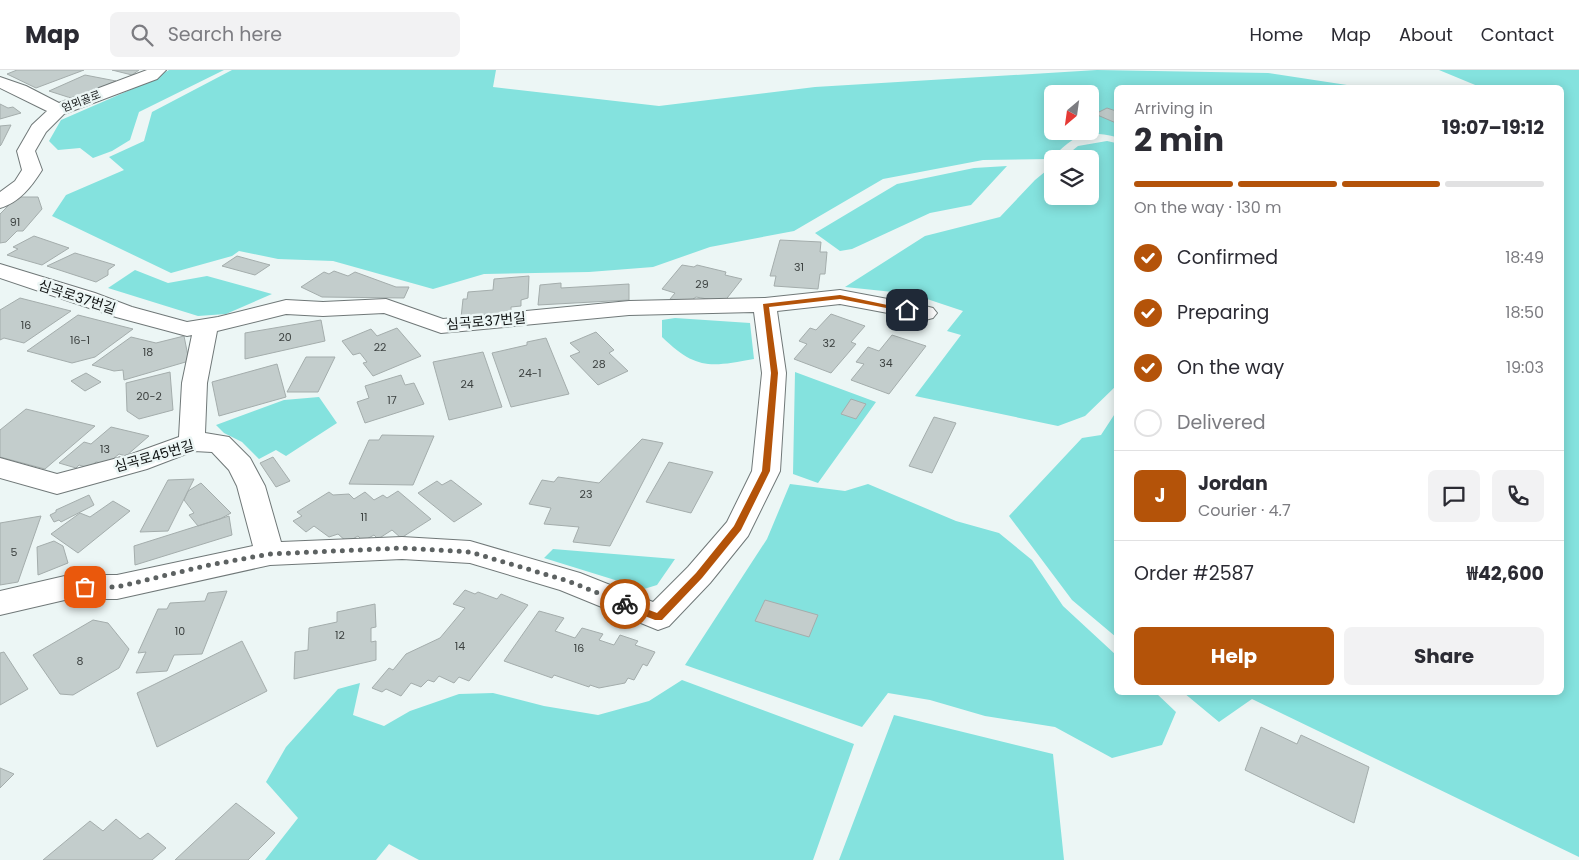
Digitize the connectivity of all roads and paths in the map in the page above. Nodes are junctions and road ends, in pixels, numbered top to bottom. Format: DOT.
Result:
graph roads {
  1 [pos="158,70"];
  2 [pos="0,82"];
  3 [pos="58,110"];
  4 [pos="0,202"];
  5 [pos="0,271"];
  6 [pos="765,305"];
  7 [pos="925,313"];
  8 [pos="208,326"];
  9 [pos="192,442"];
  10 [pos="0,468"];
  11 [pos="270,554"];
  12 [pos="0,603"];
  1 -- 3 [label="street, 엄뫼골로"];
  2 -- 3 [label="street"];
  3 -- 4 [label="street, 엄뫼골로"];
  5 -- 8 [label="street, 심곡로37번길"];
  6 -- 7 [label="street, 심곡로37번길"];
  6 -- 8 [label="street, 심곡로37번길"];
  6 -- 11 [label="street"];
  8 -- 9 [label="street"];
  9 -- 10 [label="street, 심곡로45번길"];
  9 -- 11 [label="street, 심곡로45번길"];
  11 -- 12 [label="street"];
}
